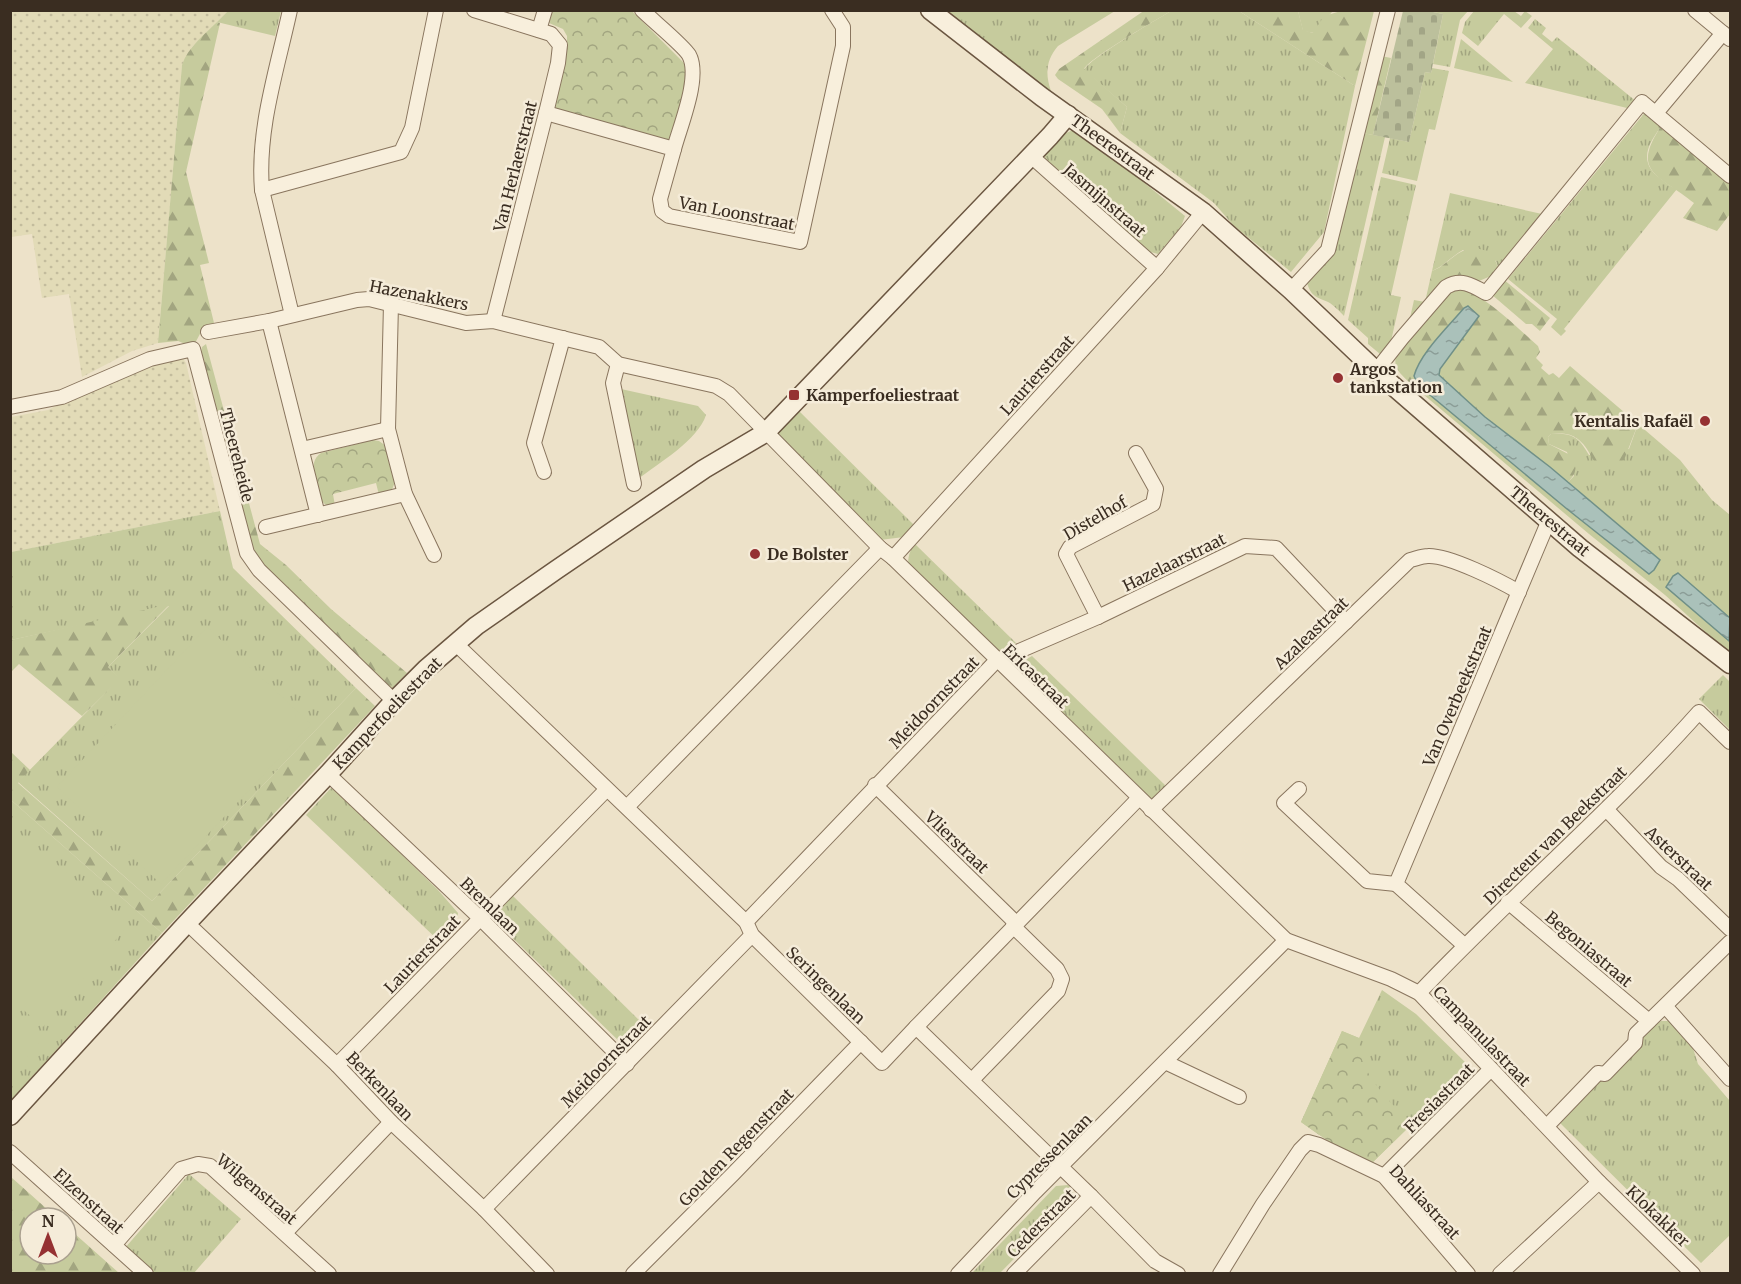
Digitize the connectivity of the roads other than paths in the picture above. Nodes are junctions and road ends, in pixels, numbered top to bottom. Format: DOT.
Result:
graph roads {
  1 [pos="290,10"];
  2 [pos="435,10"];
  3 [pos="474,10"];
  4 [pos="545,10"];
  5 [pos="642,10"];
  6 [pos="832,10"];
  7 [pos="930,10"];
  8 [pos="1388,10"];
  9 [pos="1695,10"];
  10 [pos="539,30"];
  11 [pos="1727,36"];
  12 [pos="546,113"];
  13 [pos="1656,113"];
  14 [pos="1068,114"];
  15 [pos="674,149"];
  16 [pos="1031,156"];
  17 [pos="1731,176"];
  18 [pos="262,190"];
  19 [pos="1203,212"];
  20 [pos="1157,268"];
  21 [pos="1291,290"];
  22 [pos="391,304"];
  23 [pos="292,315"];
  24 [pos="269,321"];
  25 [pos="493,321"];
  26 [pos="208,332"];
  27 [pos="563,338"];
  28 [pos="618,364"];
  29 [pos="1376,371"];
  30 [pos="10,407"];
  31 [pos="388,429"];
  32 [pos="765,433"];
  33 [pos="302,449"];
  34 [pos="1136,453"];
  35 [pos="544,472"];
  36 [pos="634,484"];
  37 [pos="405,494"];
  38 [pos="318,515"];
  39 [pos="1548,520"];
  40 [pos="266,527"];
  41 [pos="880,548"];
  42 [pos="434,555"];
  43 [pos="892,558"];
  44 [pos="1519,592"];
  45 [pos="1098,617"];
  46 [pos="1346,622"];
  47 [pos="455,643"];
  48 [pos="996,661"];
  49 [pos="1731,664"];
  50 [pos="394,700"];
  51 [pos="1731,742"];
  52 [pos="328,774"];
  53 [pos="875,785"];
  54 [pos="1299,789"];
  55 [pos="606,790"];
  56 [pos="1139,798"];
  57 [pos="627,807"];
  58 [pos="1151,810"];
  59 [pos="1607,810"];
  60 [pos="1396,884"];
  61 [pos="1508,903"];
  62 [pos="480,918"];
  63 [pos="187,923"];
  64 [pos="1014,925"];
  65 [pos="749,928"];
  66 [pos="1731,929"];
  67 [pos="1286,940"];
  68 [pos="1731,942"];
  69 [pos="1464,945"];
  70 [pos="1419,993"];
  71 [pos="1666,1007"];
  72 [pos="1649,1022"];
  73 [pos="916,1027"];
  74 [pos="861,1042"];
  75 [pos="1166,1062"];
  76 [pos="627,1064"];
  77 [pos="337,1065"];
  78 [pos="1491,1069"];
  79 [pos="1731,1079"];
  80 [pos="972,1080"];
  81 [pos="1239,1097"];
  82 [pos="10,1116"];
  83 [pos="391,1122"];
  84 [pos="1547,1126"];
  85 [pos="10,1152"];
  86 [pos="1061,1167"];
  87 [pos="1384,1176"];
  88 [pos="1599,1182"];
  89 [pos="1091,1196"];
  90 [pos="484,1209"];
  91 [pos="285,1233"];
  92 [pos="114,1245"];
  93 [pos="1687,1271"];
  94 [pos="146,1274"];
  95 [pos="329,1274"];
  96 [pos="547,1274"];
  97 [pos="633,1274"];
  98 [pos="958,1274"];
  99 [pos="1014,1274"];
  100 [pos="1178,1274"];
  101 [pos="1220,1274"];
  102 [pos="1468,1274"];
  103 [pos="1500,1274"];
  1 -- 18 [label="street"];
  2 -- 18 [label="street"];
  3 -- 10 [label="street"];
  4 -- 10 [label="street"];
  5 -- 15 [label="street"];
  6 -- 15 [label="street, Van Loonstraat"];
  7 -- 14 [label="street, Theerestraat"];
  8 -- 21 [label="street"];
  9 -- 11 [label="street"];
  10 -- 12 [label="street, Van Herlaerstraat"];
  11 -- 13 [label="street"];
  12 -- 15 [label="street"];
  12 -- 25 [label="street, Van Herlaerstraat"];
  13 -- 17 [label="street"];
  13 -- 29 [label="street"];
  14 -- 16 [label="street, Kamperfoeliestraat"];
  14 -- 19 [label="street, Theerestraat"];
  16 -- 20 [label="street, Jasmijnstraat"];
  16 -- 32 [label="street, Kamperfoeliestraat"];
  18 -- 23 [label="street"];
  19 -- 20 [label="street, Laurierstraat"];
  19 -- 21 [label="street, Theerestraat"];
  20 -- 43 [label="street, Laurierstraat"];
  21 -- 29 [label="street, Theerestraat"];
  22 -- 23 [label="street, Hazenakkers"];
  22 -- 25 [label="street, Hazenakkers"];
  22 -- 31 [label="street"];
  23 -- 24 [label="street, Hazenakkers"];
  24 -- 26 [label="street, Hazenakkers"];
  24 -- 33 [label="street"];
  25 -- 27 [label="street, Hazenakkers"];
  27 -- 28 [label="street, Hazenakkers"];
  27 -- 35 [label="street"];
  28 -- 32 [label="street, Hazenakkers"];
  28 -- 36 [label="street"];
  29 -- 39 [label="street, Theerestraat"];
  30 -- 50 [label="street, Theereheide"];
  31 -- 33 [label="street"];
  31 -- 37 [label="street"];
  32 -- 41 [label="street, Ericastraat"];
  32 -- 47 [label="street, Kamperfoeliestraat"];
  33 -- 38 [label="street"];
  34 -- 45 [label="street, Distelhof"];
  37 -- 38 [label="street"];
  37 -- 42 [label="street"];
  38 -- 40 [label="street"];
  39 -- 44 [label="street, Van Overbeekstraat"];
  39 -- 49 [label="street, Theerestraat"];
  41 -- 43 [label="street, Ericastraat"];
  41 -- 57 [label="street"];
  43 -- 48 [label="street, Ericastraat"];
  44 -- 46 [label="street, Azaleastraat"];
  44 -- 60 [label="street, Van Overbeekstraat"];
  45 -- 46 [label="street, Hazelaarstraat"];
  45 -- 48 [label="street, Hazelaarstraat"];
  46 -- 58 [label="street, Azaleastraat"];
  47 -- 50 [label="street, Kamperfoeliestraat"];
  47 -- 55 [label="street, Seringenlaan"];
  48 -- 53 [label="street, Meidoornstraat"];
  48 -- 56 [label="street, Ericastraat"];
  50 -- 52 [label="street, Kamperfoeliestraat"];
  51 -- 59 [label="street, Directeur van Beekstraat"];
  52 -- 62 [label="street, Bremlaan"];
  52 -- 63 [label="street, Kamperfoeliestraat"];
  53 -- 64 [label="street, Vlierstraat"];
  53 -- 65 [label="street, Meidoornstraat"];
  54 -- 60 [label="street"];
  55 -- 57 [label="street, Seringenlaan"];
  55 -- 62 [label="street, Laurierstraat"];
  56 -- 58 [label="street, Ericastraat"];
  56 -- 64 [label="street"];
  57 -- 65 [label="street, Seringenlaan"];
  58 -- 67 [label="street, Ericastraat"];
  59 -- 61 [label="street, Directeur van Beekstraat"];
  59 -- 66 [label="street, Asterstraat"];
  60 -- 69 [label="street"];
  61 -- 69 [label="street, Directeur van Beekstraat"];
  61 -- 72 [label="street, Begoniastraat"];
  62 -- 76 [label="street, Bremlaan"];
  62 -- 77 [label="street, Laurierstraat"];
  63 -- 77 [label="street, Berkenlaan"];
  63 -- 82 [label="street, Kamperfoeliestraat"];
  64 -- 73 [label="street"];
  64 -- 80 [label="street, Vlierstraat"];
  65 -- 74 [label="street, Seringenlaan"];
  65 -- 76 [label="street, Meidoornstraat"];
  67 -- 70 [label="street, Campanulastraat"];
  67 -- 75 [label="street, Cypressenlaan"];
  68 -- 71 [label="street"];
  69 -- 70 [label="street, Directeur van Beekstraat"];
  70 -- 78 [label="street, Campanulastraat"];
  71 -- 72 [label="street"];
  71 -- 79 [label="street"];
  72 -- 84 [label="street"];
  73 -- 74 [label="street, Seringenlaan"];
  73 -- 80 [label="street"];
  74 -- 97 [label="street, Gouden Regenstraat"];
  75 -- 81 [label="street"];
  75 -- 86 [label="street, Cypressenlaan"];
  76 -- 90 [label="street, Meidoornstraat"];
  77 -- 83 [label="street, Berkenlaan"];
  78 -- 84 [label="street, Campanulastraat"];
  78 -- 87 [label="street, Fresiastraat"];
  80 -- 86 [label="street"];
  83 -- 90 [label="street, Berkenlaan"];
  83 -- 91 [label="street"];
  84 -- 88 [label="street, Campanulastraat"];
  85 -- 92 [label="street, Elzenstraat"];
  86 -- 89 [label="street"];
  86 -- 98 [label="street, Cypressenlaan"];
  87 -- 101 [label="street, Dahliastraat"];
  87 -- 102 [label="street, Dahliastraat"];
  88 -- 93 [label="street, Klokakker"];
  88 -- 103 [label="street"];
  89 -- 99 [label="street, Cederstraat"];
  89 -- 100 [label="street"];
  90 -- 96 [label="street, Berkenlaan"];
  91 -- 92 [label="street, Wilgenstraat"];
  91 -- 95 [label="street, Wilgenstraat"];
  92 -- 94 [label="street, Elzenstraat"];
}
